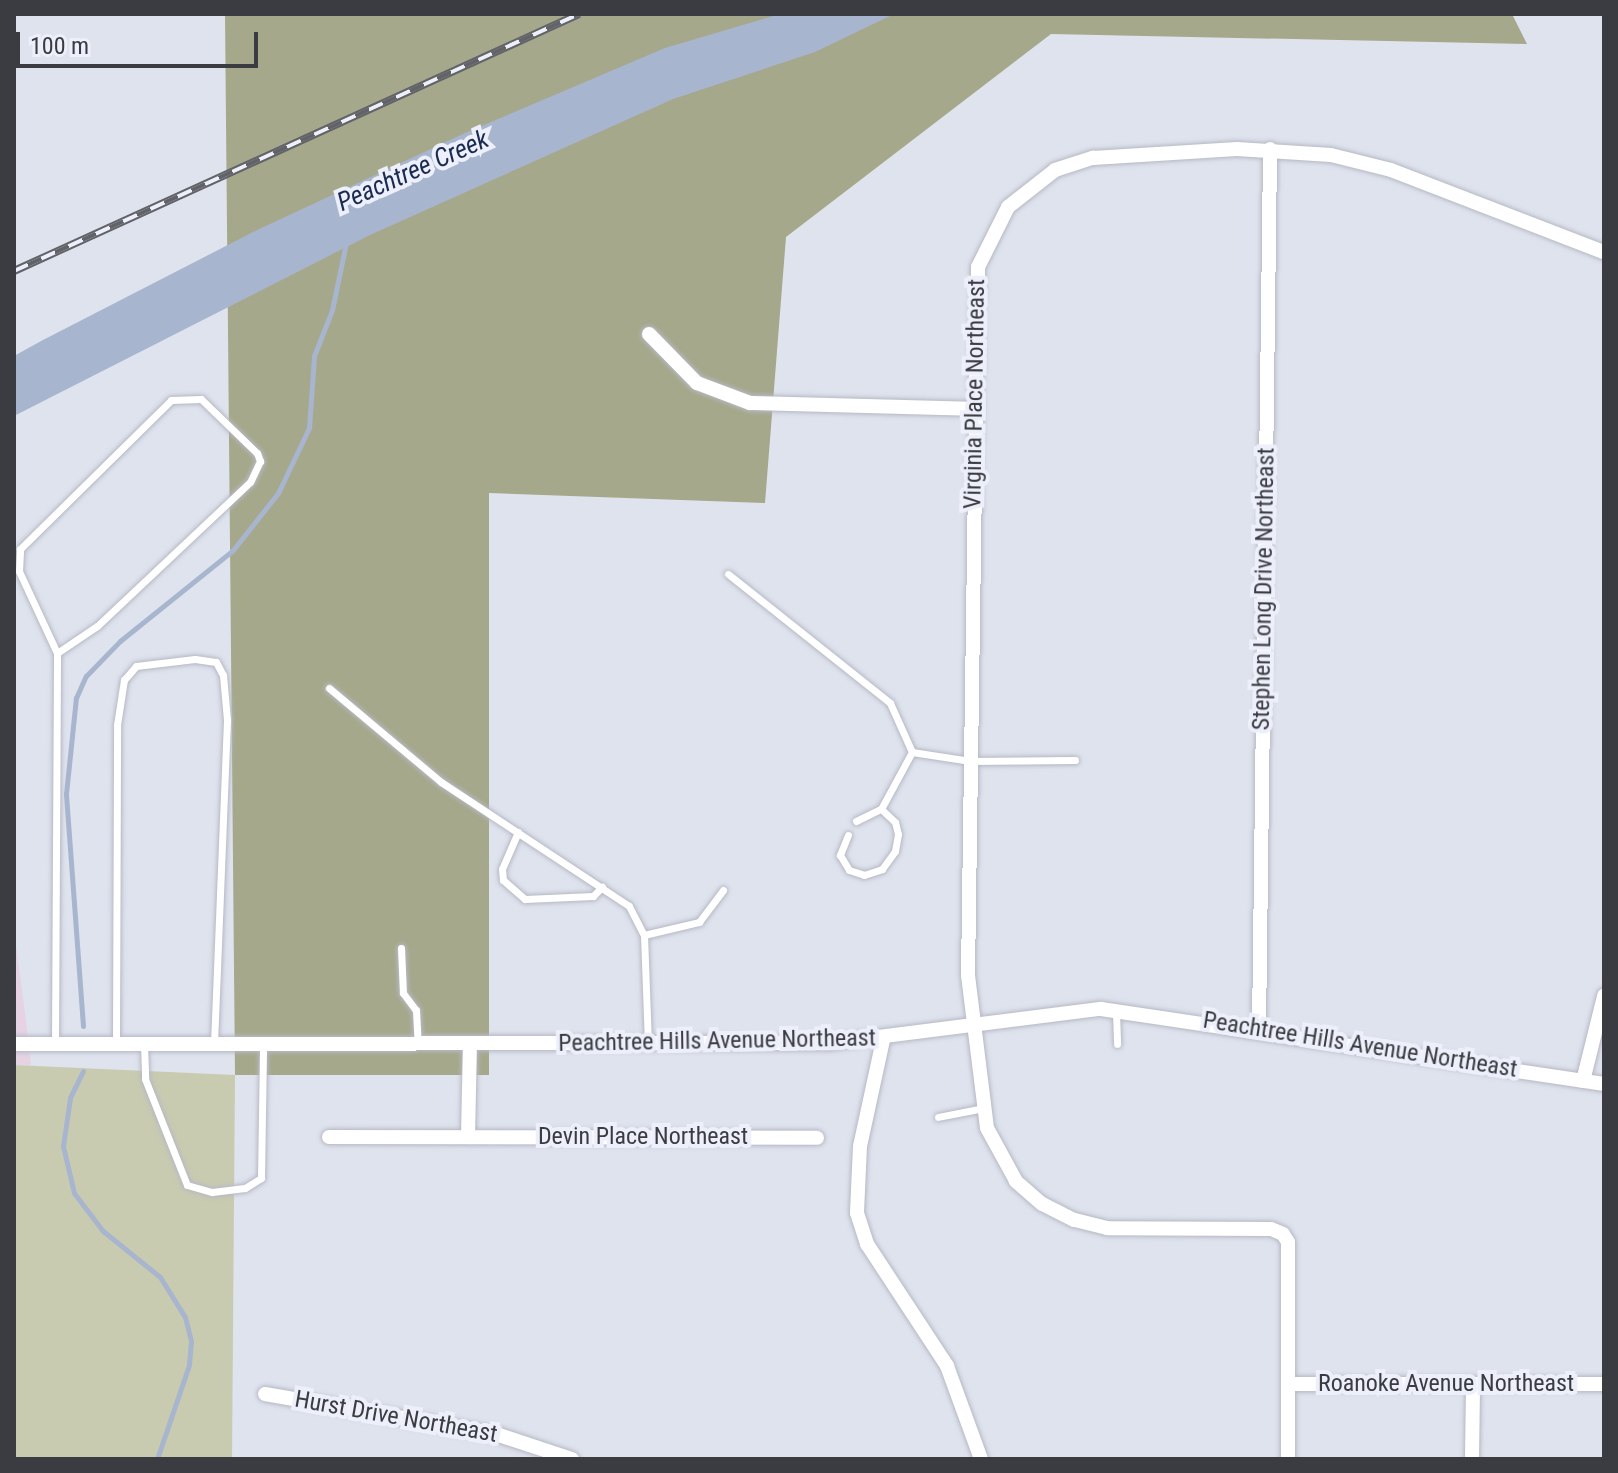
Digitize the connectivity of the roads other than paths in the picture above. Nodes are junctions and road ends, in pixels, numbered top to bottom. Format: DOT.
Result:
graph roads {
  1 [pos="1270,149"];
  2 [pos="1604,252"];
  3 [pos="649,334"];
  4 [pos="973,409"];
  5 [pos="728,574"];
  6 [pos="57,653"];
  7 [pos="329,688"];
  8 [pos="912,752"];
  9 [pos="1075,760"];
  10 [pos="970,761"];
  11 [pos="881,809"];
  12 [pos="856,821"];
  13 [pos="518,832"];
  14 [pos="848,835"];
  15 [pos="602,887"];
  16 [pos="723,890"];
  17 [pos="644,935"];
  18 [pos="401,948"];
  19 [pos="1604,996"];
  20 [pos="1116,1010"];
  21 [pos="971,1025"];
  22 [pos="1259,1029"];
  23 [pos="883,1040"];
  24 [pos="263,1043"];
  25 [pos="418,1043"];
  26 [pos="470,1043"];
  27 [pos="648,1043"];
  28 [pos="14,1044"];
  29 [pos="55,1044"];
  30 [pos="116,1044"];
  31 [pos="144,1044"];
  32 [pos="214,1044"];
  33 [pos="1117,1044"];
  34 [pos="1583,1081"];
  35 [pos="1604,1084"];
  36 [pos="984,1108"];
  37 [pos="938,1117"];
  38 [pos="329,1137"];
  39 [pos="468,1137"];
  40 [pos="817,1138"];
  41 [pos="1288,1384"];
  42 [pos="1473,1384"];
  43 [pos="1604,1384"];
  44 [pos="265,1394"];
  45 [pos="572,1459"];
  46 [pos="981,1459"];
  47 [pos="1288,1459"];
  48 [pos="1472,1459"];
  1 -- 2 [label="street, Virginia Place Northeast"];
  1 -- 4 [label="street, Virginia Place Northeast"];
  1 -- 22 [label="street, Stephen Long Drive Northeast"];
  3 -- 4 [label="street"];
  4 -- 10 [label="street, Virginia Place Northeast"];
  5 -- 8 [label="lane"];
  6 -- 6 [label="lane"];
  6 -- 29 [label="lane"];
  7 -- 13 [label="lane"];
  8 -- 10 [label="lane"];
  8 -- 11 [label="lane"];
  9 -- 10 [label="lane"];
  10 -- 21 [label="street, Virginia Place Northeast"];
  11 -- 12 [label="lane"];
  11 -- 14 [label="lane"];
  13 -- 15 [label="lane"];
  13 -- 15 [label="lane"];
  15 -- 17 [label="lane"];
  16 -- 17 [label="lane"];
  17 -- 27 [label="lane"];
  18 -- 25 [label="lane"];
  19 -- 34 [label="street"];
  20 -- 21 [label="street, Peachtree Hills Avenue Northeast"];
  20 -- 22 [label="street, Peachtree Hills Avenue Northeast"];
  20 -- 33 [label="lane"];
  21 -- 23 [label="street, Peachtree Hills Avenue Northeast"];
  21 -- 36 [label="street, Virginia Place Northeast"];
  22 -- 34 [label="street, Peachtree Hills Avenue Northeast"];
  23 -- 27 [label="street, Peachtree Hills Avenue Northeast"];
  23 -- 46 [label="street"];
  24 -- 25 [label="street, Peachtree Hills Avenue Northeast"];
  24 -- 31 [label="lane"];
  24 -- 32 [label="street, Peachtree Hills Avenue Northeast"];
  25 -- 26 [label="street, Peachtree Hills Avenue Northeast"];
  26 -- 27 [label="street, Peachtree Hills Avenue Northeast"];
  26 -- 39 [label="street"];
  28 -- 29 [label="street, Peachtree Hills Avenue Northeast"];
  29 -- 30 [label="street, Peachtree Hills Avenue Northeast"];
  30 -- 31 [label="street, Peachtree Hills Avenue Northeast"];
  30 -- 32 [label="lane"];
  31 -- 32 [label="street, Peachtree Hills Avenue Northeast"];
  34 -- 35 [label="street, Peachtree Hills Avenue Northeast"];
  36 -- 37 [label="lane"];
  36 -- 41 [label="street, Virginia Place Northeast"];
  38 -- 39 [label="street, Devin Place Northeast"];
  39 -- 40 [label="street, Devin Place Northeast"];
  41 -- 42 [label="street, Roanoke Avenue Northeast"];
  41 -- 47 [label="street"];
  42 -- 43 [label="street, Roanoke Avenue Northeast"];
  42 -- 48 [label="street"];
  44 -- 45 [label="street, Hurst Drive Northeast"];
}
